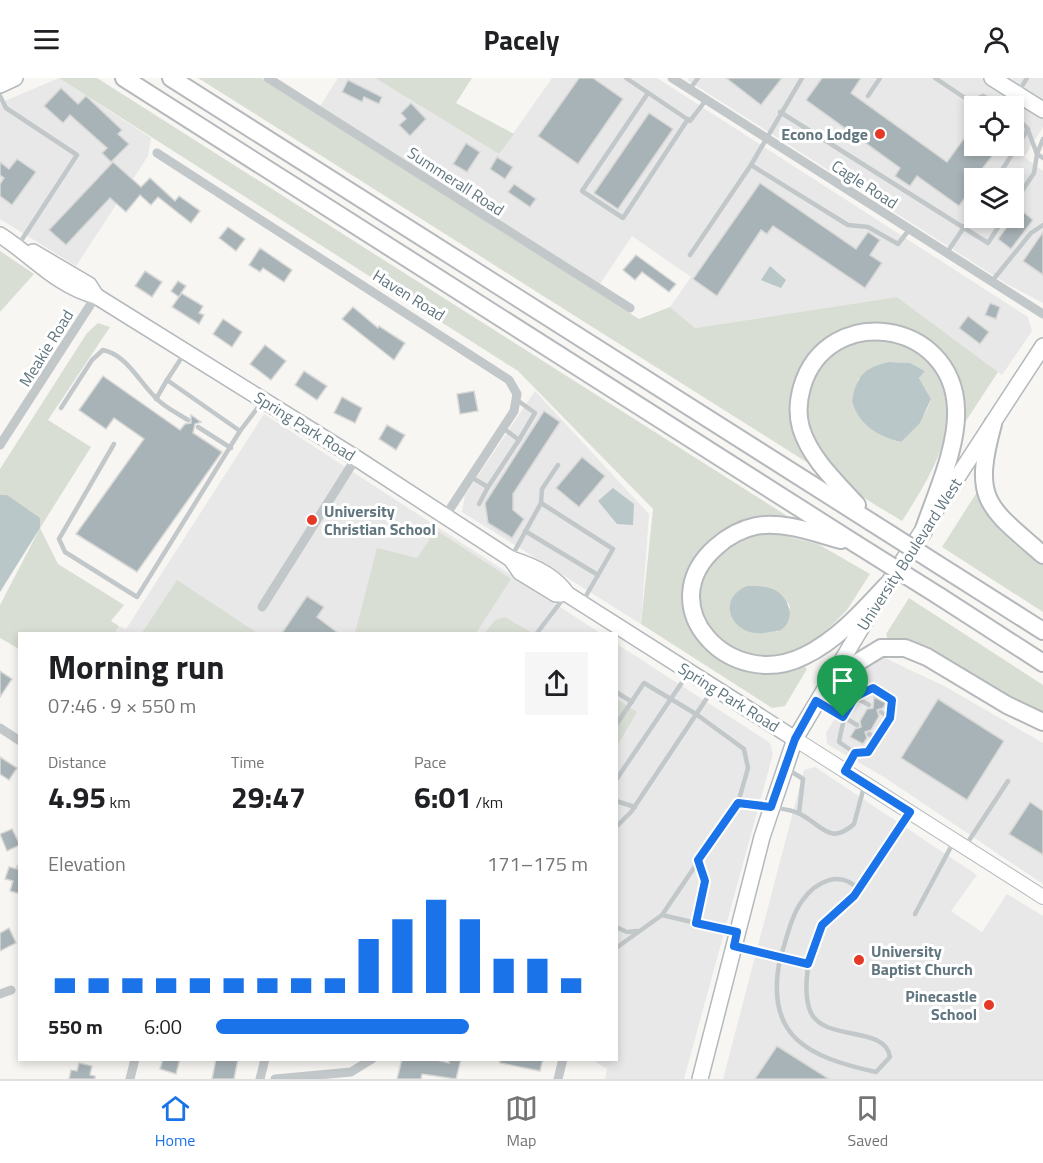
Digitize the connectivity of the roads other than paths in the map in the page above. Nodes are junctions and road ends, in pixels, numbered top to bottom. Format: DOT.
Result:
graph roads {
  1 [pos="15,78"];
  2 [pos="124,78"];
  3 [pos="171,78"];
  4 [pos="268,78"];
  5 [pos="626,78"];
  6 [pos="672,78"];
  7 [pos="698,78"];
  8 [pos="802,78"];
  9 [pos="880,78"];
  10 [pos="935,78"];
  11 [pos="992,78"];
  12 [pos="1028,78"];
  13 [pos="0,85"];
  14 [pos="690,90"];
  15 [pos="648,93"];
  16 [pos="1017,94"];
  17 [pos="0,96"];
  18 [pos="868,96"];
  19 [pos="964,97"];
  20 [pos="706,100"];
  21 [pos="1043,110"];
  22 [pos="780,112"];
  23 [pos="688,119"];
  24 [pos="1024,126"];
  25 [pos="1028,130"];
  26 [pos="765,138"];
  27 [pos="1043,140"];
  28 [pos="157,153"];
  29 [pos="1036,154"];
  30 [pos="1043,158"];
  31 [pos="751,165"];
  32 [pos="1003,168"];
  33 [pos="1024,188"];
  34 [pos="1043,225"];
  35 [pos="963,228"];
  36 [pos="998,228"];
  37 [pos="909,230"];
  38 [pos="0,235"];
  39 [pos="18,246"];
  40 [pos="946,254"];
  41 [pos="690,255"];
  42 [pos="992,281"];
  43 [pos="96,296"];
  44 [pos="630,308"];
  45 [pos="1043,314"];
  46 [pos="1043,346"];
  47 [pos="185,351"];
  48 [pos="167,380"];
  49 [pos="156,399"];
  50 [pos="264,400"];
  51 [pos="517,400"];
  52 [pos="61,408"];
  53 [pos="188,420"];
  54 [pos="993,424"];
  55 [pos="198,427"];
  56 [pos="503,428"];
  57 [pos="240,431"];
  58 [pos="519,440"];
  59 [pos="114,444"];
  60 [pos="0,445"];
  61 [pos="231,448"];
  62 [pos="356,458"];
  63 [pos="558,465"];
  64 [pos="471,477"];
  65 [pos="488,487"];
  66 [pos="540,503"];
  67 [pos="479,504"];
  68 [pos="446,515"];
  69 [pos="871,522"];
  70 [pos="525,531"];
  71 [pos="923,532"];
  72 [pos="856,543"];
  73 [pos="1043,555"];
  74 [pos="511,559"];
  75 [pos="598,575"];
  76 [pos="887,585"];
  77 [pos="567,594"];
  78 [pos="582,604"];
  79 [pos="262,607"];
  80 [pos="1043,631"];
  81 [pos="538,632"];
  82 [pos="1043,663"];
  83 [pos="690,672"];
  84 [pos="827,681"];
  85 [pos="714,687"];
  86 [pos="618,693"];
  87 [pos="855,697"];
  88 [pos="670,699"];
  89 [pos="816,701"];
  90 [pos="632,702"];
  91 [pos="869,705"];
  92 [pos="881,712"];
  93 [pos="696,714"];
  94 [pos="843,717"];
  95 [pos="890,718"];
  96 [pos="618,722"];
  97 [pos="1043,722"];
  98 [pos="858,725"];
  99 [pos="0,728"];
  100 [pos="869,734"];
  101 [pos="795,739"];
  102 [pos="877,739"];
  103 [pos="18,740"];
  104 [pos="855,753"];
  105 [pos="783,768"];
  106 [pos="845,771"];
  107 [pos="618,777"];
  108 [pos="1008,781"];
  109 [pos="865,783"];
  110 [pos="618,802"];
  111 [pos="738,803"];
  112 [pos="634,807"];
  113 [pos="771,807"];
  114 [pos="910,812"];
  115 [pos="799,813"];
  116 [pos="618,825"];
  117 [pos="959,844"];
  118 [pos="698,860"];
  119 [pos="858,889"];
  120 [pos="1043,897"];
  121 [pos="915,914"];
  122 [pos="662,915"];
  123 [pos="696,923"];
  124 [pos="618,928"];
  125 [pos="637,931"];
  126 [pos="735,939"];
  127 [pos="618,946"];
  128 [pos="780,959"];
  129 [pos="808,964"];
  130 [pos="11,990"];
  131 [pos="0,994"];
  132 [pos="134,1061"];
  133 [pos="264,1061"];
  134 [pos="369,1061"];
  135 [pos="562,1061"];
  136 [pos="130,1079"];
  137 [pos="260,1079"];
  138 [pos="275,1079"];
  139 [pos="558,1079"];
  140 [pos="700,1079"];
  1 -- 13 [label="main road"];
  2 -- 72 [label="highway"];
  3 -- 69 [label="highway"];
  4 -- 44 [label="street, Summerall Road"];
  5 -- 15 [label="lane"];
  6 -- 14 [label="street, Cagle Road"];
  7 -- 14 [label="lane"];
  8 -- 22 [label="lane"];
  9 -- 18 [label="lane"];
  10 -- 19 [label="lane"];
  11 -- 16 [label="main road"];
  12 -- 16 [label="lane"];
  14 -- 20 [label="street, Cagle Road"];
  15 -- 23 [label="lane"];
  15 -- 23 [label="lane"];
  16 -- 21 [label="main road"];
  17 -- 39 [label="lane"];
  20 -- 23 [label="lane"];
  20 -- 26 [label="street, Cagle Road"];
  22 -- 26 [label="lane"];
  22 -- 35 [label="lane"];
  24 -- 25 [label="lane"];
  25 -- 29 [label="lane"];
  25 -- 32 [label="lane"];
  26 -- 31 [label="lane"];
  26 -- 37 [label="street, Cagle Road"];
  27 -- 29 [label="lane"];
  28 -- 51 [label="street, Haven Road"];
  29 -- 30 [label="lane"];
  29 -- 33 [label="lane"];
  31 -- 37 [label="lane"];
  31 -- 41 [label="lane"];
  34 -- 42 [label="lane"];
  35 -- 36 [label="lane"];
  35 -- 40 [label="lane"];
  37 -- 40 [label="street, Cagle Road"];
  38 -- 39 [label="main road, Spring Park Road"];
  39 -- 43 [label="main road, Spring Park Road"];
  40 -- 42 [label="street, Cagle Road"];
  42 -- 45 [label="street, Cagle Road"];
  43 -- 47 [label="main road, Spring Park Road"];
  43 -- 60 [label="street, Meakie Road"];
  46 -- 54 [label="main road, University Boulevard West"];
  47 -- 48 [label="lane"];
  47 -- 50 [label="main road, Spring Park Road"];
  48 -- 49 [label="lane"];
  48 -- 57 [label="lane"];
  49 -- 52 [label="lane"];
  49 -- 53 [label="lane"];
  50 -- 57 [label="lane"];
  50 -- 62 [label="main road, Spring Park Road"];
  51 -- 56 [label="street"];
  51 -- 58 [label="lane"];
  54 -- 71 [label="main road, University Boulevard West"];
  54 -- 73 [label="highway"];
  55 -- 61 [label="lane"];
  56 -- 58 [label="lane"];
  56 -- 64 [label="street"];
  57 -- 61 [label="lane"];
  58 -- 65 [label="lane"];
  59 -- 61 [label="lane"];
  62 -- 68 [label="main road, Spring Park Road"];
  62 -- 79 [label="street"];
  63 -- 66 [label="lane"];
  64 -- 65 [label="lane"];
  64 -- 68 [label="street"];
  65 -- 67 [label="lane"];
  66 -- 70 [label="lane"];
  66 -- 75 [label="lane"];
  68 -- 74 [label="main road, Spring Park Road"];
  69 -- 71 [label="highway"];
  69 -- 80 [label="highway, bridge"];
  70 -- 74 [label="lane"];
  70 -- 75 [label="lane"];
  71 -- 76 [label="main road, University Boulevard West"];
  72 -- 76 [label="highway"];
  72 -- 82 [label="highway, bridge"];
  74 -- 77 [label="main road, Spring Park Road"];
  75 -- 78 [label="lane"];
  76 -- 84 [label="main road, University Boulevard West"];
  77 -- 78 [label="main road, Spring Park Road"];
  77 -- 81 [label="lane"];
  78 -- 83 [label="main road, Spring Park Road"];
  83 -- 85 [label="main road, Spring Park Road"];
  83 -- 88 [label="lane"];
  84 -- 87 [label="lane"];
  84 -- 89 [label="main road, University Boulevard West"];
  84 -- 97 [label="highway"];
  85 -- 93 [label="lane"];
  85 -- 101 [label="main road, Spring Park Road"];
  86 -- 90 [label="lane"];
  87 -- 91 [label="lane"];
  87 -- 94 [label="lane"];
  87 -- 95 [label="lane"];
  88 -- 90 [label="lane"];
  88 -- 93 [label="lane"];
  88 -- 107 [label="lane"];
  89 -- 94 [label="lane"];
  89 -- 101 [label="main road, University Boulevard West"];
  90 -- 96 [label="lane"];
  92 -- 95 [label="lane"];
  93 -- 111 [label="lane"];
  93 -- 112 [label="lane"];
  94 -- 98 [label="lane"];
  94 -- 104 [label="lane"];
  95 -- 102 [label="lane"];
  99 -- 103 [label="street"];
  100 -- 102 [label="lane"];
  101 -- 105 [label="main road, University Boulevard West"];
  101 -- 106 [label="main road, Spring Park Road"];
  102 -- 104 [label="lane"];
  104 -- 106 [label="lane"];
  105 -- 113 [label="main road, University Boulevard West"];
  105 -- 115 [label="lane"];
  106 -- 109 [label="main road, Spring Park Road"];
  108 -- 117 [label="lane"];
  109 -- 114 [label="main road, Spring Park Road"];
  109 -- 115 [label="lane"];
  110 -- 112 [label="lane"];
  111 -- 113 [label="lane"];
  111 -- 118 [label="lane"];
  112 -- 116 [label="lane"];
  113 -- 115 [label="lane"];
  113 -- 126 [label="main road, University Boulevard West"];
  114 -- 117 [label="main road, Spring Park Road"];
  114 -- 119 [label="lane"];
  117 -- 120 [label="main road, Spring Park Road"];
  117 -- 121 [label="lane"];
  118 -- 122 [label="lane"];
  118 -- 123 [label="lane"];
  119 -- 128 [label="lane"];
  119 -- 129 [label="lane"];
  122 -- 123 [label="lane"];
  122 -- 125 [label="lane"];
  123 -- 126 [label="lane"];
  124 -- 125 [label="lane"];
  125 -- 127 [label="lane"];
  126 -- 128 [label="lane"];
  126 -- 140 [label="main road, University Boulevard West"];
  128 -- 129 [label="lane"];
  128 -- 129 [label="lane"];
  130 -- 131 [label="street"];
  132 -- 136 [label="street"];
  133 -- 137 [label="street"];
  134 -- 138 [label="street"];
  135 -- 139 [label="street"];
}
